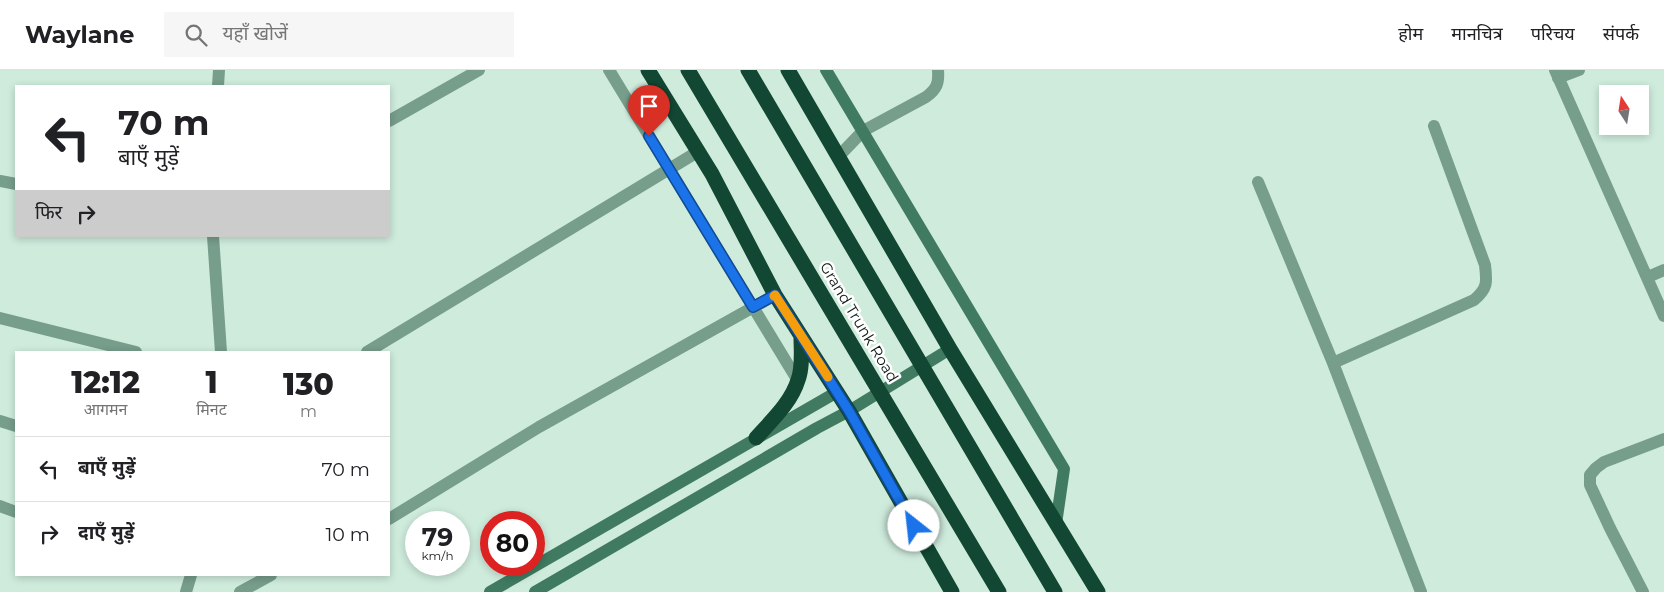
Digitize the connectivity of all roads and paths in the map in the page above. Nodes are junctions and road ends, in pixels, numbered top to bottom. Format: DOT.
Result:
graph roads {
  1 [pos="219,70"];
  2 [pos="479,70"];
  3 [pos="609,70"];
  4 [pos="648,70"];
  5 [pos="688,70"];
  6 [pos="748,70"];
  7 [pos="788,70"];
  8 [pos="826,70"];
  9 [pos="938,70"];
  10 [pos="1579,70"];
  11 [pos="1556,74"];
  12 [pos="218,85"];
  13 [pos="390,120"];
  14 [pos="1434,126"];
  15 [pos="862,131"];
  16 [pos="699,151"];
  17 [pos="838,157"];
  18 [pos="669,169"];
  19 [pos="0,181"];
  20 [pos="1258,182"];
  21 [pos="15,184"];
  22 [pos="213,237"];
  23 [pos="1664,270"];
  24 [pos="1648,277"];
  25 [pos="775,295"];
  26 [pos="753,307"];
  27 [pos="1664,316"];
  28 [pos="0,318"];
  29 [pos="801,336"];
  30 [pos="950,349"];
  31 [pos="132,351"];
  32 [pos="221,351"];
  33 [pos="369,351"];
  34 [pos="1333,363"];
  35 [pos="798,381"];
  36 [pos="837,392"];
  37 [pos="849,411"];
  38 [pos="0,421"];
  39 [pos="15,426"];
  40 [pos="756,438"];
  41 [pos="1664,439"];
  42 [pos="0,506"];
  43 [pos="15,512"];
  44 [pos="390,518"];
  45 [pos="1056,524"];
  46 [pos="191,576"];
  47 [pos="269,576"];
  48 [pos="186,592"];
  49 [pos="240,592"];
  50 [pos="490,592"];
  51 [pos="535,592"];
  52 [pos="952,592"];
  53 [pos="999,592"];
  54 [pos="1055,592"];
  55 [pos="1098,592"];
  56 [pos="1421,592"];
  57 [pos="1643,592"];
  1 -- 12 [label="street"];
  2 -- 13 [label="street"];
  3 -- 18 [label="street"];
  4 -- 16 [label="highway"];
  5 -- 53 [label="highway, Grand Trunk Road, bridge"];
  6 -- 54 [label="highway, Grand Trunk Road, bridge"];
  7 -- 17 [label="highway"];
  8 -- 15 [label="main road"];
  9 -- 15 [label="street"];
  10 -- 11 [label="street"];
  11 -- 24 [label="street"];
  14 -- 34 [label="street"];
  15 -- 17 [label="street"];
  15 -- 45 [label="main road"];
  16 -- 18 [label="street"];
  16 -- 25 [label="highway"];
  17 -- 30 [label="highway"];
  18 -- 26 [label="street"];
  18 -- 33 [label="street"];
  19 -- 21 [label="street"];
  20 -- 34 [label="street"];
  22 -- 32 [label="street"];
  23 -- 24 [label="street"];
  24 -- 27 [label="street"];
  25 -- 26 [label="street"];
  25 -- 29 [label="highway"];
  26 -- 35 [label="street"];
  26 -- 44 [label="street"];
  28 -- 31 [label="street"];
  29 -- 35 [label="highway"];
  29 -- 36 [label="highway"];
  30 -- 37 [label="main road"];
  30 -- 45 [label="highway"];
  34 -- 56 [label="street"];
  35 -- 40 [label="highway"];
  36 -- 37 [label="highway"];
  36 -- 40 [label="main road"];
  37 -- 51 [label="main road"];
  37 -- 52 [label="highway"];
  38 -- 39 [label="street"];
  40 -- 50 [label="main road"];
  41 -- 57 [label="street"];
  42 -- 43 [label="street"];
  45 -- 55 [label="highway"];
  46 -- 48 [label="street"];
  47 -- 49 [label="street"];
}
